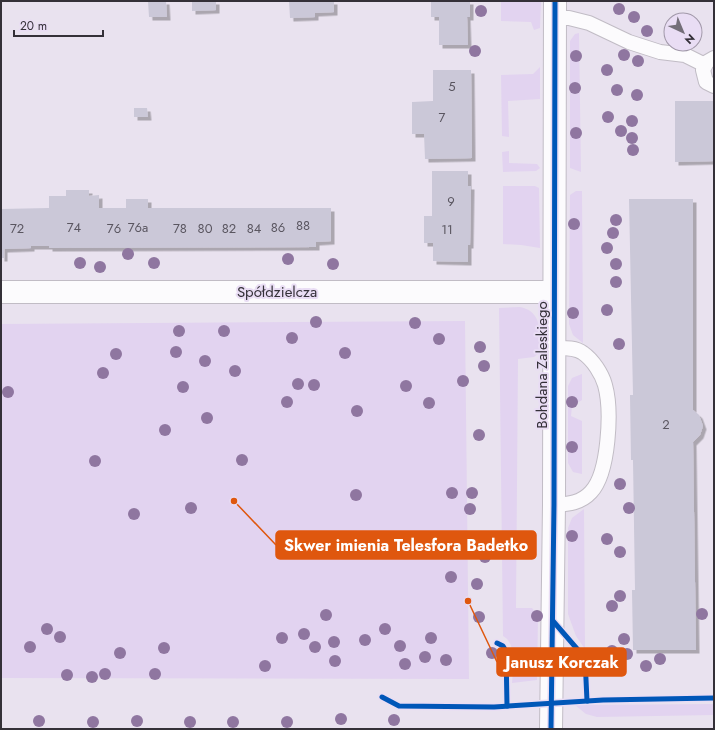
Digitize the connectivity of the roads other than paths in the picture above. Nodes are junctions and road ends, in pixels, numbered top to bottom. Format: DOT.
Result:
graph roads {
  1 [pos="555,10"];
  2 [pos="710,61"];
  3 [pos="714,86"];
  4 [pos="1,292"];
  5 [pos="554,292"];
  6 [pos="553,348"];
  7 [pos="554,505"];
  8 [pos="551,729"];
  1 -- 2 [label="lane"];
  1 -- 5 [label="street, Bohdana Zaleskiego"];
  2 -- 3 [label="lane"];
  4 -- 5 [label="street, Spółdzielcza"];
  5 -- 6 [label="street, Bohdana Zaleskiego"];
  6 -- 7 [label="street, Bohdana Zaleskiego"];
  6 -- 7 [label="lane"];
  7 -- 8 [label="street, Bohdana Zaleskiego"];
}
